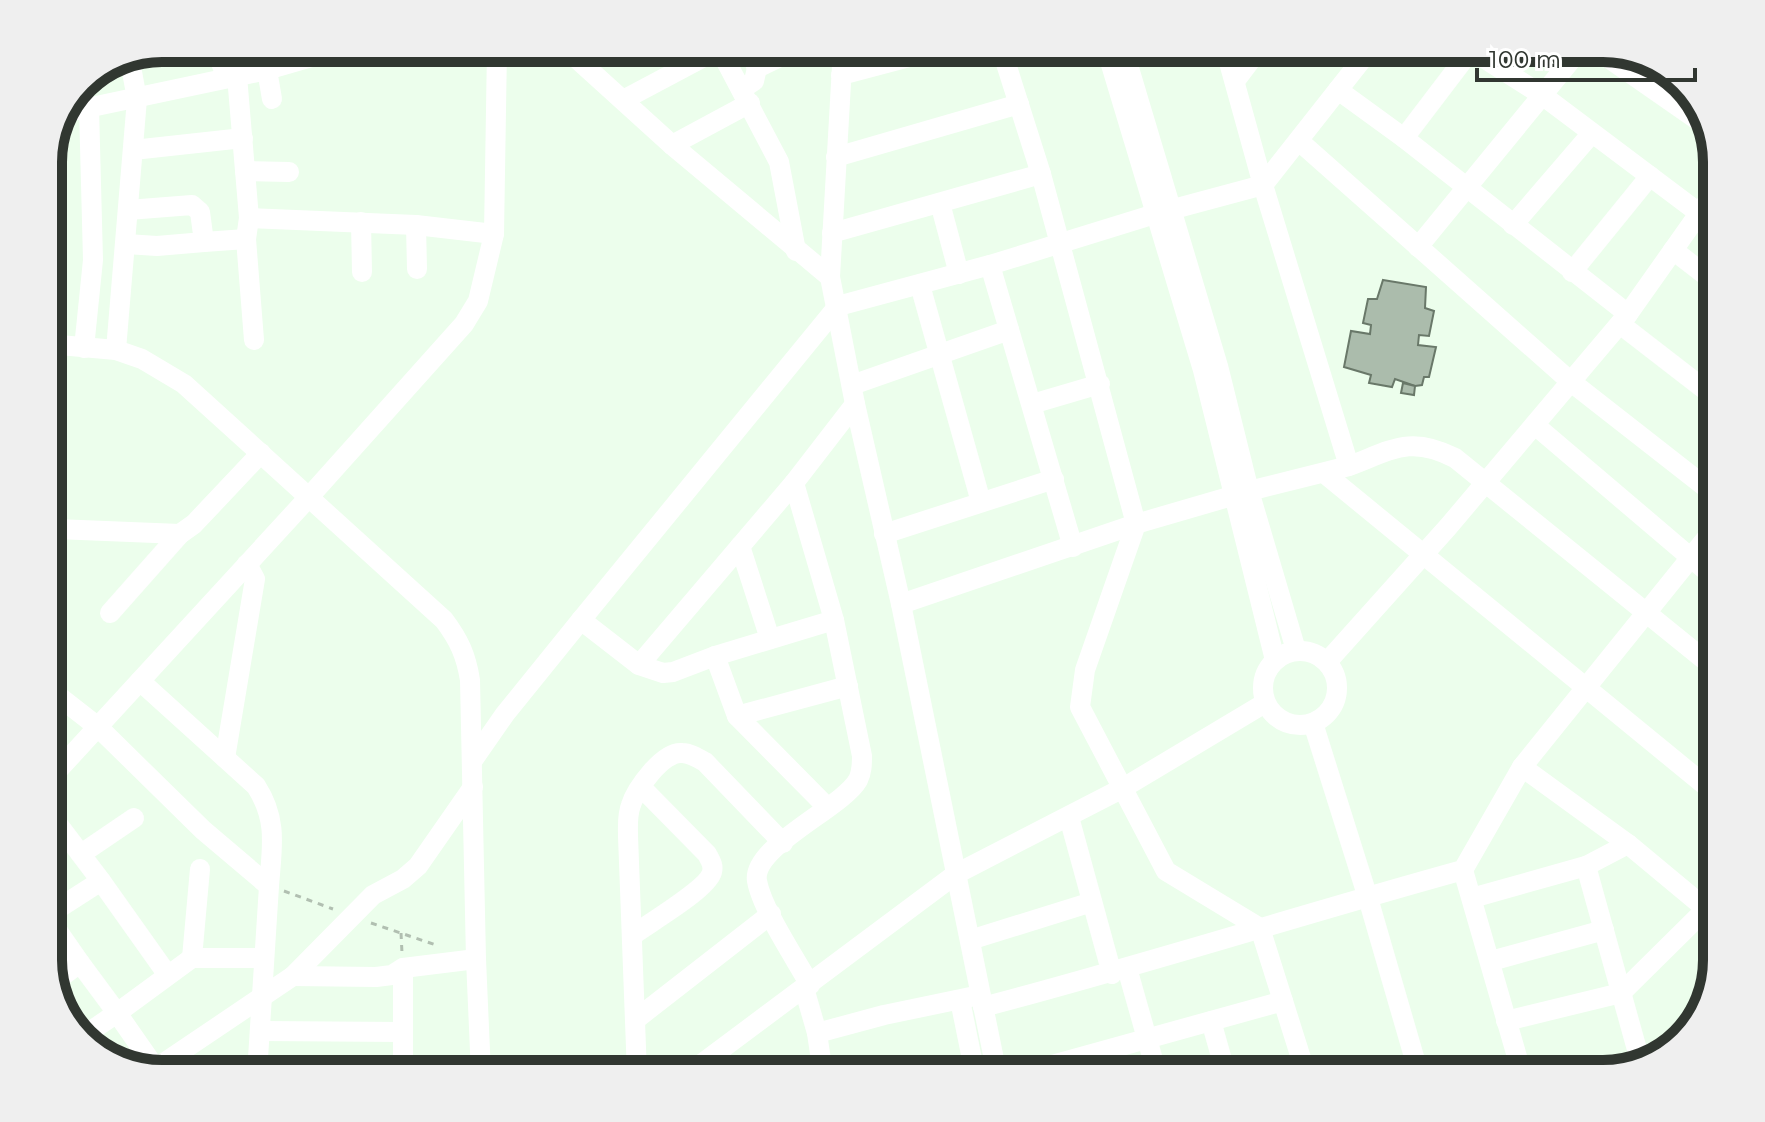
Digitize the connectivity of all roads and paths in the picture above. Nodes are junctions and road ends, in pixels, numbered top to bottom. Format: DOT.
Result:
graph roads {
  1 [pos="223,62"];
  2 [pos="293,62"];
  3 [pos="497,62"];
  4 [pos="587,62"];
  5 [pos="693,62"];
  6 [pos="727,62"];
  7 [pos="754,62"];
  8 [pos="766,62"];
  9 [pos="842,62"];
  10 [pos="890,62"];
  11 [pos="1006,62"];
  12 [pos="1111,62"];
  13 [pos="1126,62"];
  14 [pos="1229,62"];
  15 [pos="1249,62"];
  16 [pos="1360,62"];
  17 [pos="1460,62"];
  18 [pos="1490,62"];
  19 [pos="1569,62"];
  20 [pos="1616,63"];
  21 [pos="131,67"];
  22 [pos="757,68"];
  23 [pos="267,70"];
  24 [pos="841,75"];
  25 [pos="232,77"];
  26 [pos="1235,81"];
  27 [pos="1338,90"];
  28 [pos="1542,95"];
  29 [pos="746,96"];
  30 [pos="137,99"];
  31 [pos="272,99"];
  32 [pos="623,100"];
  33 [pos="1019,104"];
  34 [pos="89,107"];
  35 [pos="77,110"];
  36 [pos="1692,116"];
  37 [pos="1592,133"];
  38 [pos="243,138"];
  39 [pos="1404,138"];
  40 [pos="1299,141"];
  41 [pos="672,145"];
  42 [pos="133,150"];
  43 [pos="836,157"];
  44 [pos="245,171"];
  45 [pos="289,172"];
  46 [pos="1041,174"];
  47 [pos="1650,176"];
  48 [pos="1263,185"];
  49 [pos="1467,188"];
  50 [pos="940,203"];
  51 [pos="1703,207"];
  52 [pos="128,210"];
  53 [pos="1163,212"];
  54 [pos="1699,213"];
  55 [pos="249,218"];
  56 [pos="361,222"];
  57 [pos="416,225"];
  58 [pos="1513,225"];
  59 [pos="832,233"];
  60 [pos="494,234"];
  61 [pos="246,239"];
  62 [pos="204,242"];
  63 [pos="1060,243"];
  64 [pos="126,244"];
  65 [pos="1418,247"];
  66 [pos="1673,250"];
  67 [pos="796,251"];
  68 [pos="990,265"];
  69 [pos="417,269"];
  70 [pos="362,272"];
  71 [pos="1572,272"];
  72 [pos="1703,273"];
  73 [pos="959,274"];
  74 [pos="830,277"];
  75 [pos="920,285"];
  76 [pos="838,306"];
  77 [pos="1624,319"];
  78 [pos="1009,330"];
  79 [pos="254,340"];
  80 [pos="62,346"];
  81 [pos="84,348"];
  82 [pos="116,350"];
  83 [pos="941,354"];
  84 [pos="1570,381"];
  85 [pos="1100,384"];
  86 [pos="1703,387"];
  87 [pos="854,395"];
  88 [pos="1032,404"];
  89 [pos="1536,426"];
  90 [pos="261,453"];
  91 [pos="1349,466"];
  92 [pos="1324,473"];
  93 [pos="1054,479"];
  94 [pos="794,483"];
  95 [pos="1485,485"];
  96 [pos="1703,485"];
  97 [pos="1242,494"];
  98 [pos="309,497"];
  99 [pos="981,502"];
  100 [pos="1136,524"];
  101 [pos="62,527"];
  102 [pos="180,534"];
  103 [pos="884,534"];
  104 [pos="1703,543"];
  105 [pos="740,546"];
  106 [pos="1073,547"];
  107 [pos="1422,556"];
  108 [pos="1690,559"];
  109 [pos="247,564"];
  110 [pos="1703,569"];
  111 [pos="901,604"];
  112 [pos="110,613"];
  113 [pos="1647,613"];
  114 [pos="581,620"];
  115 [pos="834,620"];
  116 [pos="770,639"];
  117 [pos="1296,650"];
  118 [pos="715,656"];
  119 [pos="1703,659"];
  120 [pos="1275,660"];
  121 [pos="1327,662"];
  122 [pos="639,665"];
  123 [pos="140,681"];
  124 [pos="848,686"];
  125 [pos="1586,689"];
  126 [pos="62,701"];
  127 [pos="1265,703"];
  128 [pos="737,716"];
  129 [pos="1307,724"];
  130 [pos="98,727"];
  131 [pos="225,758"];
  132 [pos="473,760"];
  133 [pos="62,766"];
  134 [pos="1522,767"];
  135 [pos="1703,784"];
  136 [pos="473,787"];
  137 [pos="641,787"];
  138 [pos="1123,788"];
  139 [pos="827,807"];
  140 [pos="1069,817"];
  141 [pos="134,818"];
  142 [pos="62,829"];
  143 [pos="783,843"];
  144 [pos="1628,844"];
  145 [pos="81,854"];
  146 [pos="1586,866"];
  147 [pos="200,869"];
  148 [pos="1463,870"];
  149 [pos="956,874"];
  150 [pos="101,881"];
  151 [pos="269,886"];
  152 [pos="1472,898"];
  153 [pos="1362,900"];
  154 [pos="1092,902"];
  155 [pos="1703,906"];
  156 [pos="62,907"];
  157 [pos="771,914"];
  158 [pos="353,916"];
  159 [pos="1703,920"];
  160 [pos="1260,928"];
  161 [pos="1604,930"];
  162 [pos="633,935"];
  163 [pos="62,937"];
  164 [pos="970,940"];
  165 [pos="446,949"];
  166 [pos="192,958"];
  167 [pos="264,958"];
  168 [pos="476,959"];
  169 [pos="1491,961"];
  170 [pos="80,963"];
  171 [pos="403,968"];
  172 [pos="1120,971"];
  173 [pos="167,974"];
  174 [pos="63,975"];
  175 [pos="293,976"];
  176 [pos="807,986"];
  177 [pos="1621,993"];
  178 [pos="261,998"];
  179 [pos="960,1000"];
  180 [pos="982,1001"];
  181 [pos="1283,1001"];
  182 [pos="117,1013"];
  183 [pos="635,1020"];
  184 [pos="1211,1021"];
  185 [pos="1506,1021"];
  186 [pos="91,1030"];
  187 [pos="260,1031"];
  188 [pos="403,1032"];
  189 [pos="817,1033"];
  190 [pos="1147,1039"];
  191 [pos="1638,1054"];
  192 [pos="147,1058"];
  193 [pos="169,1060"];
  194 [pos="258,1060"];
  195 [pos="403,1060"];
  196 [pos="480,1060"];
  197 [pos="636,1060"];
  198 [pos="707,1060"];
  199 [pos="821,1060"];
  200 [pos="972,1060"];
  201 [pos="994,1060"];
  202 [pos="1097,1060"];
  203 [pos="1153,1060"];
  204 [pos="1222,1060"];
  205 [pos="1302,1060"];
  206 [pos="1401,1060"];
  207 [pos="1414,1060"];
  208 [pos="1518,1060"];
  1 -- 25 [label="street"];
  2 -- 23 [label="street"];
  3 -- 60 [label="street"];
  4 -- 32 [label="street"];
  5 -- 32 [label="street"];
  6 -- 29 [label="street"];
  7 -- 22 [label="street"];
  8 -- 22 [label="street"];
  9 -- 24 [label="street"];
  10 -- 24 [label="street"];
  11 -- 33 [label="street"];
  12 -- 53 [label="street"];
  13 -- 53 [label="street"];
  14 -- 26 [label="street"];
  15 -- 26 [label="street"];
  16 -- 27 [label="street"];
  17 -- 39 [label="street"];
  18 -- 28 [label="street"];
  19 -- 28 [label="street"];
  20 -- 36 [label="street"];
  21 -- 30 [label="street"];
  22 -- 29 [label="street"];
  23 -- 25 [label="street"];
  23 -- 31 [label="street"];
  24 -- 43 [label="street"];
  25 -- 30 [label="street"];
  25 -- 38 [label="street"];
  26 -- 48 [label="street"];
  27 -- 39 [label="street"];
  27 -- 40 [label="street"];
  28 -- 37 [label="street"];
  28 -- 49 [label="street"];
  29 -- 41 [label="street"];
  29 -- 67 [label="street"];
  30 -- 34 [label="street"];
  30 -- 42 [label="street"];
  32 -- 41 [label="street"];
  33 -- 43 [label="street"];
  33 -- 46 [label="street"];
  34 -- 35 [label="street"];
  34 -- 81 [label="street"];
  37 -- 47 [label="street"];
  37 -- 58 [label="street"];
  38 -- 42 [label="street"];
  38 -- 44 [label="street"];
  39 -- 49 [label="street"];
  40 -- 48 [label="street"];
  40 -- 65 [label="street"];
  41 -- 67 [label="street"];
  42 -- 52 [label="street"];
  43 -- 59 [label="street"];
  44 -- 45 [label="street"];
  44 -- 55 [label="street"];
  46 -- 50 [label="street"];
  46 -- 63 [label="street"];
  47 -- 54 [label="street"];
  47 -- 71 [label="street"];
  48 -- 53 [label="street"];
  48 -- 91 [label="street"];
  49 -- 58 [label="street"];
  49 -- 65 [label="street"];
  50 -- 59 [label="street"];
  50 -- 73 [label="street"];
  51 -- 54 [label="street"];
  52 -- 62 [label="street"];
  52 -- 64 [label="street"];
  53 -- 63 [label="street"];
  53 -- 97 [label="street"];
  54 -- 66 [label="street"];
  55 -- 56 [label="street"];
  55 -- 61 [label="street"];
  56 -- 57 [label="street"];
  56 -- 70 [label="street"];
  57 -- 60 [label="street"];
  57 -- 69 [label="street"];
  58 -- 71 [label="street"];
  59 -- 74 [label="street"];
  60 -- 98 [label="street"];
  61 -- 62 [label="street"];
  61 -- 79 [label="street"];
  62 -- 64 [label="street"];
  63 -- 68 [label="street"];
  63 -- 85 [label="street"];
  64 -- 82 [label="street"];
  65 -- 84 [label="street"];
  66 -- 72 [label="street"];
  66 -- 77 [label="street"];
  67 -- 74 [label="street"];
  68 -- 73 [label="street"];
  68 -- 78 [label="street"];
  71 -- 77 [label="street"];
  73 -- 75 [label="street"];
  74 -- 76 [label="street"];
  75 -- 76 [label="street"];
  75 -- 83 [label="street"];
  76 -- 87 [label="street"];
  76 -- 114 [label="street"];
  77 -- 84 [label="street"];
  77 -- 86 [label="street"];
  78 -- 83 [label="street"];
  78 -- 88 [label="street"];
  80 -- 81 [label="street"];
  81 -- 82 [label="street"];
  82 -- 90 [label="street"];
  83 -- 87 [label="street"];
  83 -- 99 [label="street"];
  84 -- 89 [label="street"];
  84 -- 96 [label="street"];
  85 -- 88 [label="street"];
  85 -- 100 [label="street"];
  87 -- 94 [label="street"];
  87 -- 103 [label="street"];
  88 -- 93 [label="street"];
  89 -- 95 [label="street"];
  89 -- 108 [label="street"];
  90 -- 98 [label="street"];
  90 -- 102 [label="street"];
  91 -- 92 [label="street"];
  91 -- 95 [label="street"];
  92 -- 97 [label="street"];
  92 -- 107 [label="street"];
  93 -- 99 [label="street"];
  93 -- 106 [label="street"];
  94 -- 105 [label="street"];
  94 -- 115 [label="street"];
  95 -- 107 [label="street"];
  95 -- 113 [label="street"];
  97 -- 100 [label="street"];
  97 -- 117 [label="street"];
  97 -- 120 [label="street"];
  98 -- 109 [label="street"];
  98 -- 132 [label="street"];
  99 -- 103 [label="street"];
  100 -- 106 [label="street"];
  100 -- 138 [label="street"];
  101 -- 102 [label="street"];
  102 -- 112 [label="street"];
  103 -- 111 [label="street"];
  104 -- 108 [label="street"];
  105 -- 116 [label="street"];
  105 -- 122 [label="street"];
  106 -- 111 [label="street"];
  107 -- 121 [label="street"];
  107 -- 125 [label="street"];
  108 -- 110 [label="street"];
  108 -- 113 [label="street"];
  109 -- 123 [label="street"];
  109 -- 131 [label="street"];
  111 -- 149 [label="street"];
  113 -- 119 [label="street"];
  113 -- 125 [label="street"];
  114 -- 122 [label="street"];
  114 -- 132 [label="street"];
  115 -- 116 [label="street"];
  115 -- 124 [label="street"];
  116 -- 118 [label="street"];
  117 -- 120 [label="street"];
  117 -- 121 [label="street"];
  118 -- 122 [label="street"];
  118 -- 128 [label="street"];
  120 -- 127 [label="street"];
  121 -- 129 [label="street"];
  123 -- 130 [label="street"];
  123 -- 131 [label="street"];
  124 -- 128 [label="street"];
  124 -- 139 [label="street"];
  125 -- 134 [label="street"];
  125 -- 135 [label="street"];
  126 -- 130 [label="street"];
  127 -- 129 [label="street"];
  127 -- 138 [label="street"];
  128 -- 139 [label="street"];
  129 -- 153 [label="street"];
  130 -- 133 [label="street"];
  130 -- 151 [label="street"];
  131 -- 151 [label="street"];
  132 -- 136 [label="street"];
  134 -- 144 [label="street"];
  134 -- 148 [label="street"];
  136 -- 158 [label="street"];
  136 -- 168 [label="street"];
  137 -- 143 [label="street"];
  137 -- 162 [label="street"];
  137 -- 162 [label="street"];
  138 -- 140 [label="street"];
  138 -- 160 [label="street"];
  139 -- 143 [label="street"];
  140 -- 149 [label="street"];
  140 -- 154 [label="street"];
  141 -- 145 [label="street"];
  142 -- 145 [label="street"];
  143 -- 157 [label="street"];
  144 -- 146 [label="street"];
  144 -- 155 [label="street"];
  145 -- 150 [label="street"];
  146 -- 152 [label="street"];
  146 -- 161 [label="street"];
  147 -- 166 [label="street"];
  148 -- 152 [label="street"];
  148 -- 153 [label="street"];
  149 -- 164 [label="street"];
  149 -- 176 [label="street"];
  150 -- 156 [label="street"];
  150 -- 173 [label="street"];
  151 -- 158 [label="path"];
  151 -- 167 [label="street"];
  152 -- 169 [label="street"];
  153 -- 160 [label="street"];
  153 -- 206 [label="street"];
  153 -- 207 [label="street"];
  154 -- 164 [label="street"];
  154 -- 172 [label="street"];
  157 -- 176 [label="street"];
  157 -- 183 [label="street"];
  158 -- 165 [label="path"];
  158 -- 175 [label="street"];
  159 -- 177 [label="street"];
  160 -- 172 [label="street"];
  160 -- 181 [label="street"];
  161 -- 169 [label="street"];
  161 -- 177 [label="street"];
  162 -- 183 [label="street"];
  163 -- 170 [label="street"];
  164 -- 180 [label="street"];
  166 -- 167 [label="street"];
  166 -- 173 [label="street"];
  167 -- 178 [label="street"];
  168 -- 171 [label="street"];
  168 -- 196 [label="street"];
  169 -- 185 [label="street"];
  170 -- 174 [label="street"];
  170 -- 182 [label="street"];
  171 -- 175 [label="street"];
  171 -- 188 [label="street"];
  172 -- 180 [label="street"];
  172 -- 190 [label="street"];
  173 -- 182 [label="street"];
  175 -- 178 [label="street"];
  176 -- 189 [label="street"];
  176 -- 198 [label="street"];
  177 -- 185 [label="street"];
  177 -- 191 [label="street"];
  178 -- 187 [label="street"];
  178 -- 193 [label="street"];
  179 -- 180 [label="street"];
  179 -- 189 [label="street"];
  179 -- 200 [label="street"];
  180 -- 201 [label="street"];
  181 -- 184 [label="street"];
  181 -- 205 [label="street"];
  182 -- 186 [label="street"];
  182 -- 192 [label="street"];
  183 -- 197 [label="street"];
  184 -- 190 [label="street"];
  184 -- 204 [label="street"];
  185 -- 208 [label="street"];
  187 -- 188 [label="street"];
  187 -- 194 [label="street"];
  188 -- 195 [label="street"];
  189 -- 199 [label="street"];
  190 -- 202 [label="street"];
  190 -- 203 [label="street"];
}
